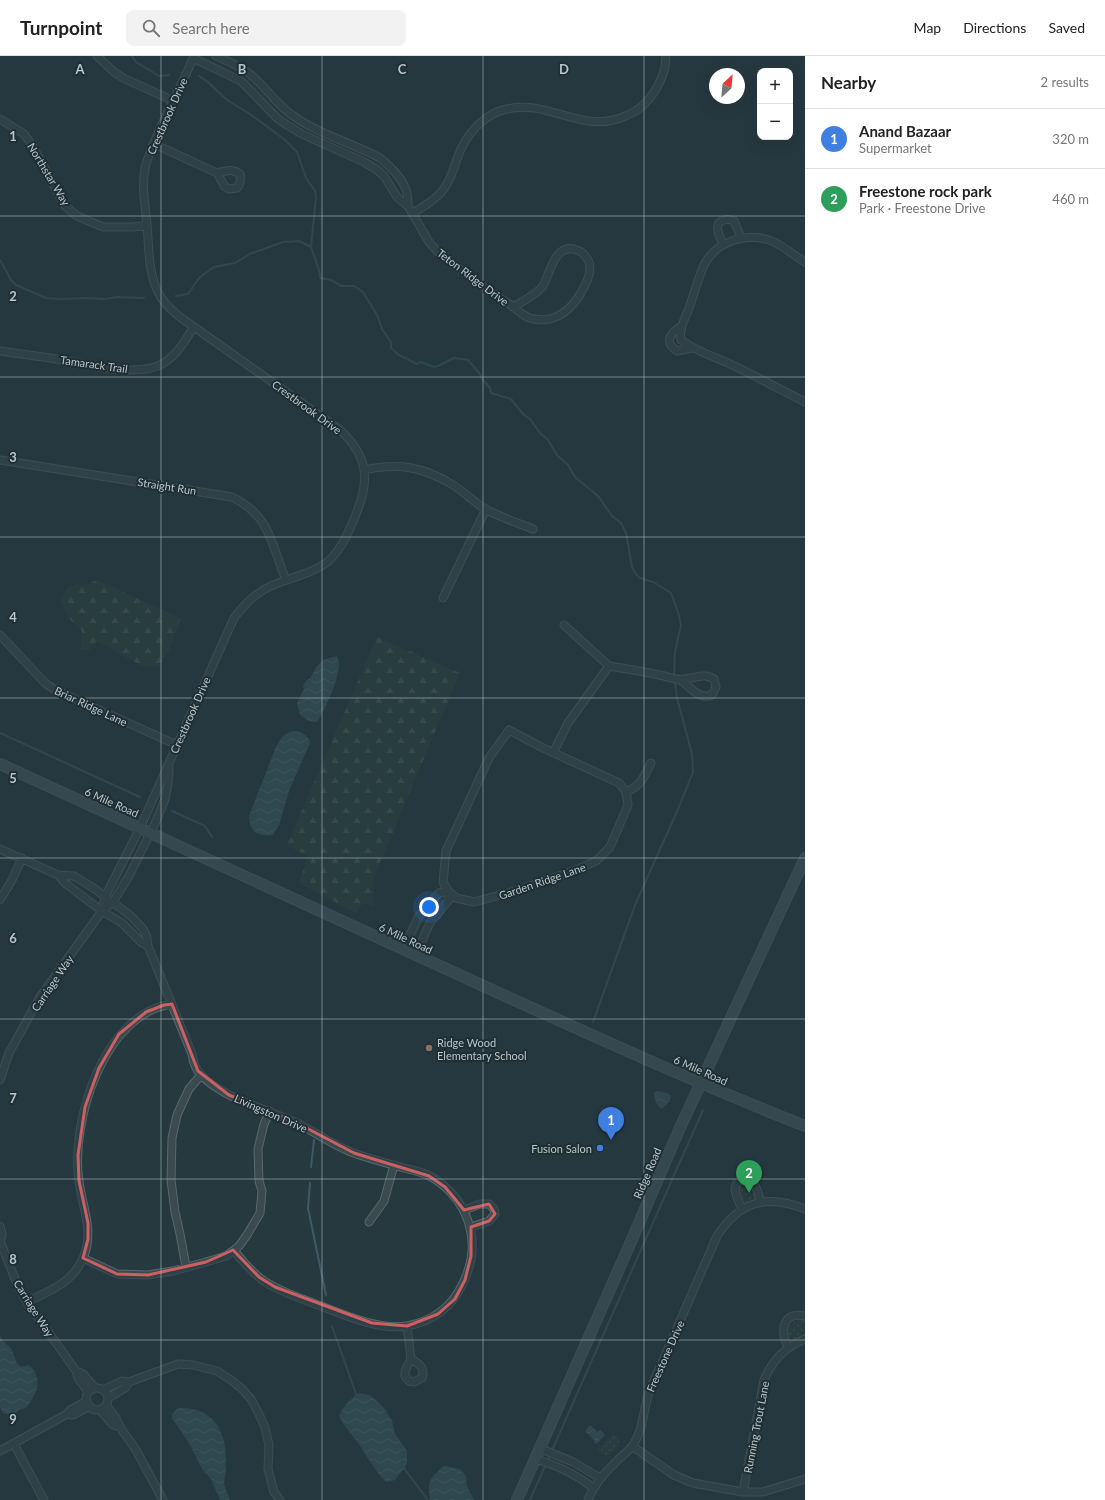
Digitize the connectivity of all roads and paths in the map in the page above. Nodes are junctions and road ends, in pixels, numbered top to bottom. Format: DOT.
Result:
graph roads {
  1 [pos="97,56"];
  2 [pos="216,56"];
  3 [pos="666,56"];
  4 [pos="194,57"];
  5 [pos="174,101"];
  6 [pos="292,116"];
  7 [pos="0,119"];
  8 [pos="287,125"];
  9 [pos="154,144"];
  10 [pos="369,153"];
  11 [pos="364,162"];
  12 [pos="217,173"];
  13 [pos="408,206"];
  14 [pos="413,213"];
  15 [pos="147,225"];
  16 [pos="741,238"];
  17 [pos="723,245"];
  18 [pos="805,262"];
  19 [pos="513,307"];
  20 [pos="682,326"];
  21 [pos="194,327"];
  22 [pos="692,348"];
  23 [pos="0,351"];
  24 [pos="805,402"];
  25 [pos="0,460"];
  26 [pos="364,470"];
  27 [pos="486,509"];
  28 [pos="534,529"];
  29 [pos="286,580"];
  30 [pos="443,598"];
  31 [pos="564,625"];
  32 [pos="0,635"];
  33 [pos="609,666"];
  34 [pos="679,680"];
  35 [pos="177,745"];
  36 [pos="553,753"];
  37 [pos="651,763"];
  38 [pos="0,764"];
  39 [pos="169,764"];
  40 [pos="626,792"];
  41 [pos="140,828"];
  42 [pos="150,832"];
  43 [pos="0,849"];
  44 [pos="22,858"];
  45 [pos="805,858"];
  46 [pos="58,875"];
  47 [pos="448,891"];
  48 [pos="105,897"];
  49 [pos="0,900"];
  50 [pos="114,902"];
  51 [pos="102,911"];
  52 [pos="148,946"];
  53 [pos="403,950"];
  54 [pos="415,956"];
  55 [pos="172,1004"];
  56 [pos="201,1075"];
  57 [pos="0,1080"];
  58 [pos="700,1084"];
  59 [pos="270,1111"];
  60 [pos="805,1126"];
  61 [pos="394,1165"];
  62 [pos="760,1201"];
  63 [pos="742,1209"];
  64 [pos="805,1209"];
  65 [pos="464,1210"];
  66 [pos="369,1222"];
  67 [pos="0,1226"];
  68 [pos="471,1227"];
  69 [pos="0,1241"];
  70 [pos="234,1250"];
  71 [pos="83,1258"];
  72 [pos="186,1267"];
  73 [pos="27,1302"];
  74 [pos="805,1316"];
  75 [pos="407,1326"];
  76 [pos="805,1339"];
  77 [pos="788,1347"];
  78 [pos="412,1359"];
  79 [pos="130,1382"];
  80 [pos="92,1390"];
  81 [pos="103,1390"];
  82 [pos="108,1398"];
  83 [pos="88,1404"];
  84 [pos="106,1405"];
  85 [pos="100,1410"];
  86 [pos="120,1427"];
  87 [pos="14,1444"];
  88 [pos="632,1446"];
  89 [pos="539,1448"];
  90 [pos="0,1451"];
  91 [pos="535,1459"];
  92 [pos="600,1478"];
  93 [pos="805,1479"];
  94 [pos="593,1488"];
  95 [pos="743,1492"];
  96 [pos="44,1500"];
  97 [pos="163,1500"];
  98 [pos="280,1500"];
  99 [pos="516,1500"];
  100 [pos="588,1500"];
  1 -- 5 [label="street"];
  2 -- 6 [label="street, Teton Ridge Drive"];
  3 -- 14 [label="street"];
  4 -- 5 [label="street, Crestbrook Drive"];
  4 -- 8 [label="street, Teton Ridge Drive"];
  5 -- 9 [label="street, Crestbrook Drive"];
  6 -- 8 [label="street"];
  6 -- 10 [label="street, Teton Ridge Drive"];
  7 -- 15 [label="street, Northstar Way"];
  8 -- 11 [label="street, Teton Ridge Drive"];
  9 -- 12 [label="street"];
  9 -- 15 [label="street, Crestbrook Drive"];
  10 -- 11 [label="street"];
  10 -- 13 [label="street, Teton Ridge Drive"];
  11 -- 13 [label="street, Teton Ridge Drive"];
  13 -- 14 [label="street, Teton Ridge Drive"];
  14 -- 19 [label="street, Teton Ridge Drive"];
  15 -- 21 [label="street, Crestbrook Drive"];
  16 -- 17 [label="street"];
  16 -- 17 [label="street"];
  16 -- 18 [label="street"];
  17 -- 20 [label="street"];
  19 -- 19 [label="street, Teton Ridge Drive"];
  20 -- 22 [label="street"];
  20 -- 22 [label="street"];
  21 -- 23 [label="street, Tamarack Trail"];
  21 -- 26 [label="street, Crestbrook Drive"];
  22 -- 24 [label="street"];
  25 -- 29 [label="street, Straight Run"];
  26 -- 27 [label="street"];
  26 -- 29 [label="street, Crestbrook Drive"];
  27 -- 28 [label="street"];
  27 -- 30 [label="street"];
  29 -- 35 [label="street, Crestbrook Drive"];
  31 -- 33 [label="street"];
  32 -- 35 [label="street, Briar Ridge Lane"];
  33 -- 34 [label="street"];
  33 -- 36 [label="street"];
  34 -- 34 [label="street"];
  35 -- 39 [label="street, Crestbrook Drive"];
  36 -- 40 [label="street"];
  36 -- 47 [label="street"];
  37 -- 40 [label="street"];
  38 -- 41 [label="street, 6 Mile Road"];
  39 -- 41 [label="street, Crestbrook Drive"];
  39 -- 42 [label="street, Crestbrook Drive"];
  40 -- 47 [label="street, Garden Ridge Lane"];
  41 -- 42 [label="street, 6 Mile Road"];
  41 -- 48 [label="street, Carriage Way"];
  42 -- 50 [label="street, Carriage Way"];
  42 -- 53 [label="street, 6 Mile Road"];
  43 -- 44 [label="street"];
  44 -- 46 [label="street"];
  44 -- 49 [label="street"];
  45 -- 58 [label="street, Ridge Road"];
  46 -- 48 [label="street, Livingston Drive"];
  46 -- 51 [label="street, Livingston Drive"];
  47 -- 53 [label="street"];
  47 -- 54 [label="street"];
  48 -- 50 [label="street, Livingston Drive"];
  48 -- 51 [label="street, Carriage Way"];
  50 -- 51 [label="street, Carriage Way"];
  50 -- 52 [label="street, Livingston Drive"];
  51 -- 52 [label="street, Livingston Drive"];
  51 -- 57 [label="street, Carriage Way"];
  52 -- 55 [label="street, Livingston Drive"];
  53 -- 54 [label="street, 6 Mile Road"];
  54 -- 58 [label="street, 6 Mile Road"];
  55 -- 56 [label="street, Livingston Drive"];
  55 -- 71 [label="street"];
  56 -- 59 [label="street, Livingston Drive"];
  56 -- 72 [label="street"];
  58 -- 60 [label="street, 6 Mile Road"];
  58 -- 89 [label="street, Ridge Road"];
  59 -- 61 [label="street, Livingston Drive"];
  59 -- 70 [label="street"];
  61 -- 65 [label="street, Livingston Drive"];
  61 -- 66 [label="street"];
  62 -- 63 [label="street, Freestone Drive"];
  62 -- 63 [label="street"];
  62 -- 64 [label="street, Freestone Drive"];
  63 -- 88 [label="street, Freestone Drive"];
  65 -- 68 [label="street, Livingston Drive"];
  65 -- 68 [label="street"];
  67 -- 69 [label="street, Carriage Way"];
  68 -- 75 [label="street, Livingston Drive"];
  69 -- 73 [label="street, Carriage Way"];
  70 -- 72 [label="street"];
  70 -- 75 [label="street, Livingston Drive"];
  71 -- 72 [label="street"];
  71 -- 73 [label="street"];
  73 -- 80 [label="street, Carriage Way"];
  74 -- 77 [label="street"];
  75 -- 78 [label="street"];
  76 -- 77 [label="street, Running Trout Lane"];
  77 -- 95 [label="street, Running Trout Lane"];
  79 -- 81 [label="street"];
  79 -- 82 [label="street"];
  79 -- 98 [label="street"];
  80 -- 81 [label="street"];
  80 -- 83 [label="street"];
  81 -- 82 [label="street"];
  82 -- 84 [label="street"];
  83 -- 85 [label="street"];
  83 -- 87 [label="street"];
  84 -- 85 [label="street"];
  84 -- 86 [label="street"];
  85 -- 86 [label="street"];
  86 -- 97 [label="street"];
  87 -- 90 [label="street"];
  87 -- 96 [label="street"];
  88 -- 92 [label="street, Freestone Drive"];
  88 -- 95 [label="street"];
  89 -- 91 [label="street, Ridge Road"];
  89 -- 92 [label="street"];
  91 -- 94 [label="street"];
  91 -- 99 [label="street, Ridge Road"];
  92 -- 94 [label="street, Freestone Drive"];
  93 -- 95 [label="street"];
  94 -- 100 [label="street, Freestone Drive"];
}
